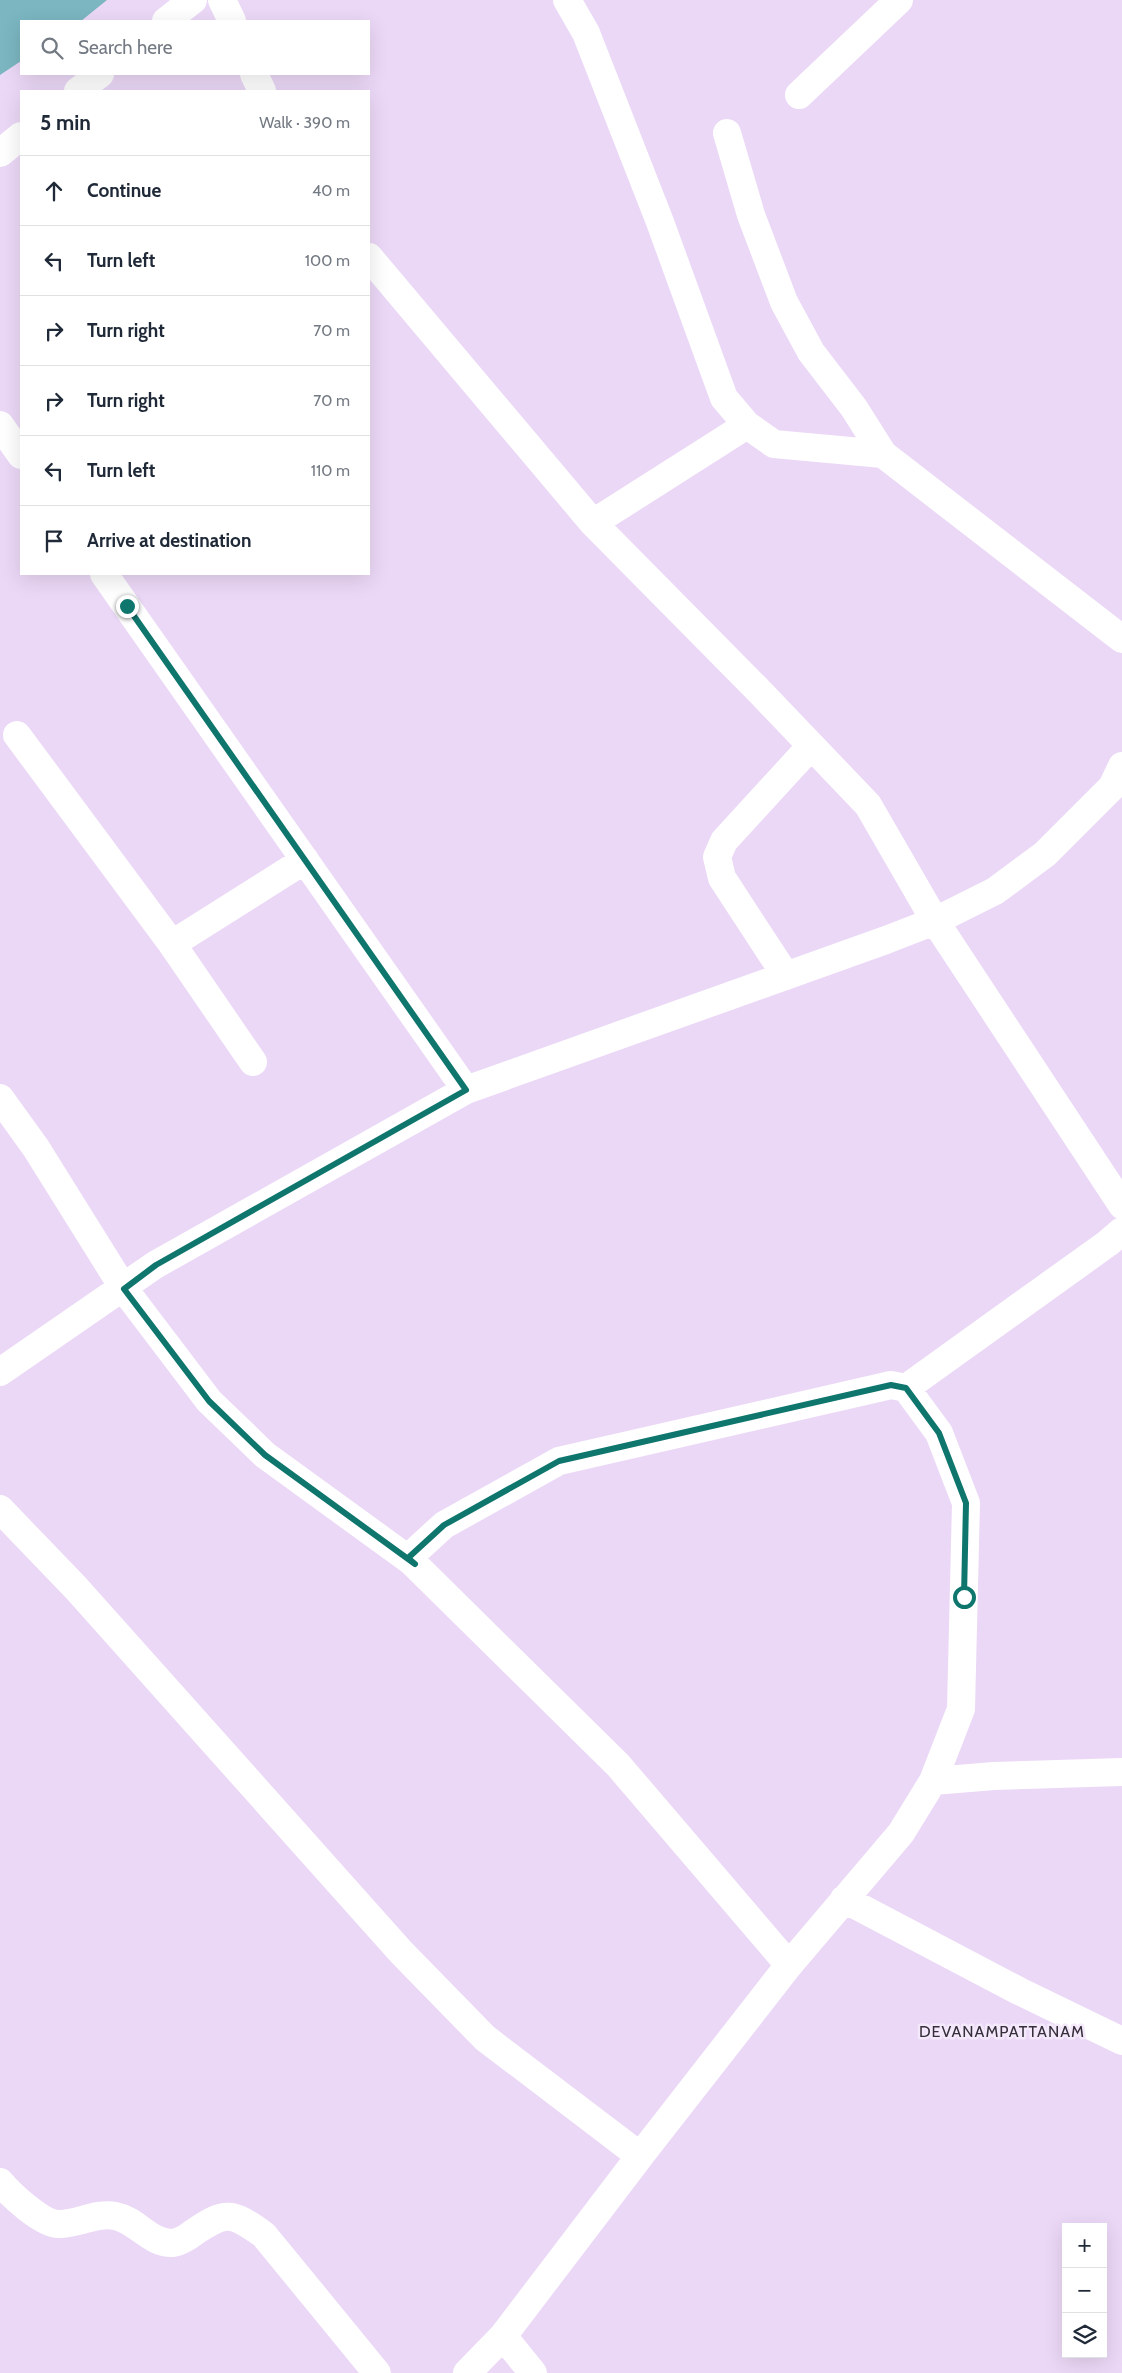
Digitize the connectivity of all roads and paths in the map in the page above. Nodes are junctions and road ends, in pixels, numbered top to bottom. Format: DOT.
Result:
graph roads {
  1 [pos="193,0"];
  2 [pos="222,0"];
  3 [pos="567,0"];
  4 [pos="899,0"];
  5 [pos="167,20"];
  6 [pos="232,20"];
  7 [pos="99,75"];
  8 [pos="254,75"];
  9 [pos="79,90"];
  10 [pos="262,90"];
  11 [pos="799,95"];
  12 [pos="727,133"];
  13 [pos="20,137"];
  14 [pos="0,153"];
  15 [pos="370,257"];
  16 [pos="0,425"];
  17 [pos="747,425"];
  18 [pos="20,454"];
  19 [pos="883,454"];
  20 [pos="593,524"];
  21 [pos="105,575"];
  22 [pos="1122,639"];
  23 [pos="18,735"];
  24 [pos="811,746"];
  25 [pos="1122,766"];
  26 [pos="305,860"];
  27 [pos="935,921"];
  28 [pos="172,944"];
  29 [pos="786,976"];
  30 [pos="253,1062"];
  31 [pos="466,1090"];
  32 [pos="0,1098"];
  33 [pos="1122,1205"];
  34 [pos="1117,1246"];
  35 [pos="124,1289"];
  36 [pos="0,1372"];
  37 [pos="906,1388"];
  38 [pos="0,1509"];
  39 [pos="415,1564"];
  40 [pos="1122,1772"];
  41 [pos="933,1781"];
  42 [pos="844,1899"];
  43 [pos="789,1965"];
  44 [pos="1122,2041"];
  45 [pos="640,2156"];
  46 [pos="0,2182"];
  47 [pos="503,2336"];
  48 [pos="377,2373"];
  49 [pos="467,2373"];
  50 [pos="533,2373"];
  1 -- 5 [label="street"];
  2 -- 6 [label="street"];
  3 -- 17 [label="street"];
  4 -- 11 [label="street"];
  7 -- 9 [label="street"];
  8 -- 10 [label="street"];
  12 -- 19 [label="street"];
  13 -- 14 [label="street"];
  15 -- 20 [label="street"];
  16 -- 18 [label="street"];
  17 -- 19 [label="street"];
  17 -- 20 [label="street"];
  19 -- 22 [label="street"];
  20 -- 24 [label="street"];
  21 -- 26 [label="street"];
  23 -- 28 [label="street"];
  24 -- 27 [label="street"];
  24 -- 29 [label="street"];
  25 -- 27 [label="street"];
  26 -- 28 [label="street"];
  26 -- 31 [label="street"];
  27 -- 29 [label="street"];
  27 -- 33 [label="street"];
  28 -- 30 [label="street"];
  29 -- 31 [label="street"];
  31 -- 35 [label="street"];
  32 -- 35 [label="street"];
  34 -- 37 [label="street"];
  35 -- 36 [label="street"];
  35 -- 39 [label="street"];
  37 -- 39 [label="street"];
  37 -- 41 [label="street"];
  38 -- 45 [label="street"];
  39 -- 43 [label="street"];
  40 -- 41 [label="street"];
  41 -- 42 [label="street"];
  42 -- 43 [label="street"];
  42 -- 44 [label="street"];
  43 -- 45 [label="street"];
  45 -- 47 [label="street"];
  46 -- 48 [label="street"];
  47 -- 49 [label="street"];
  47 -- 50 [label="street"];
}
